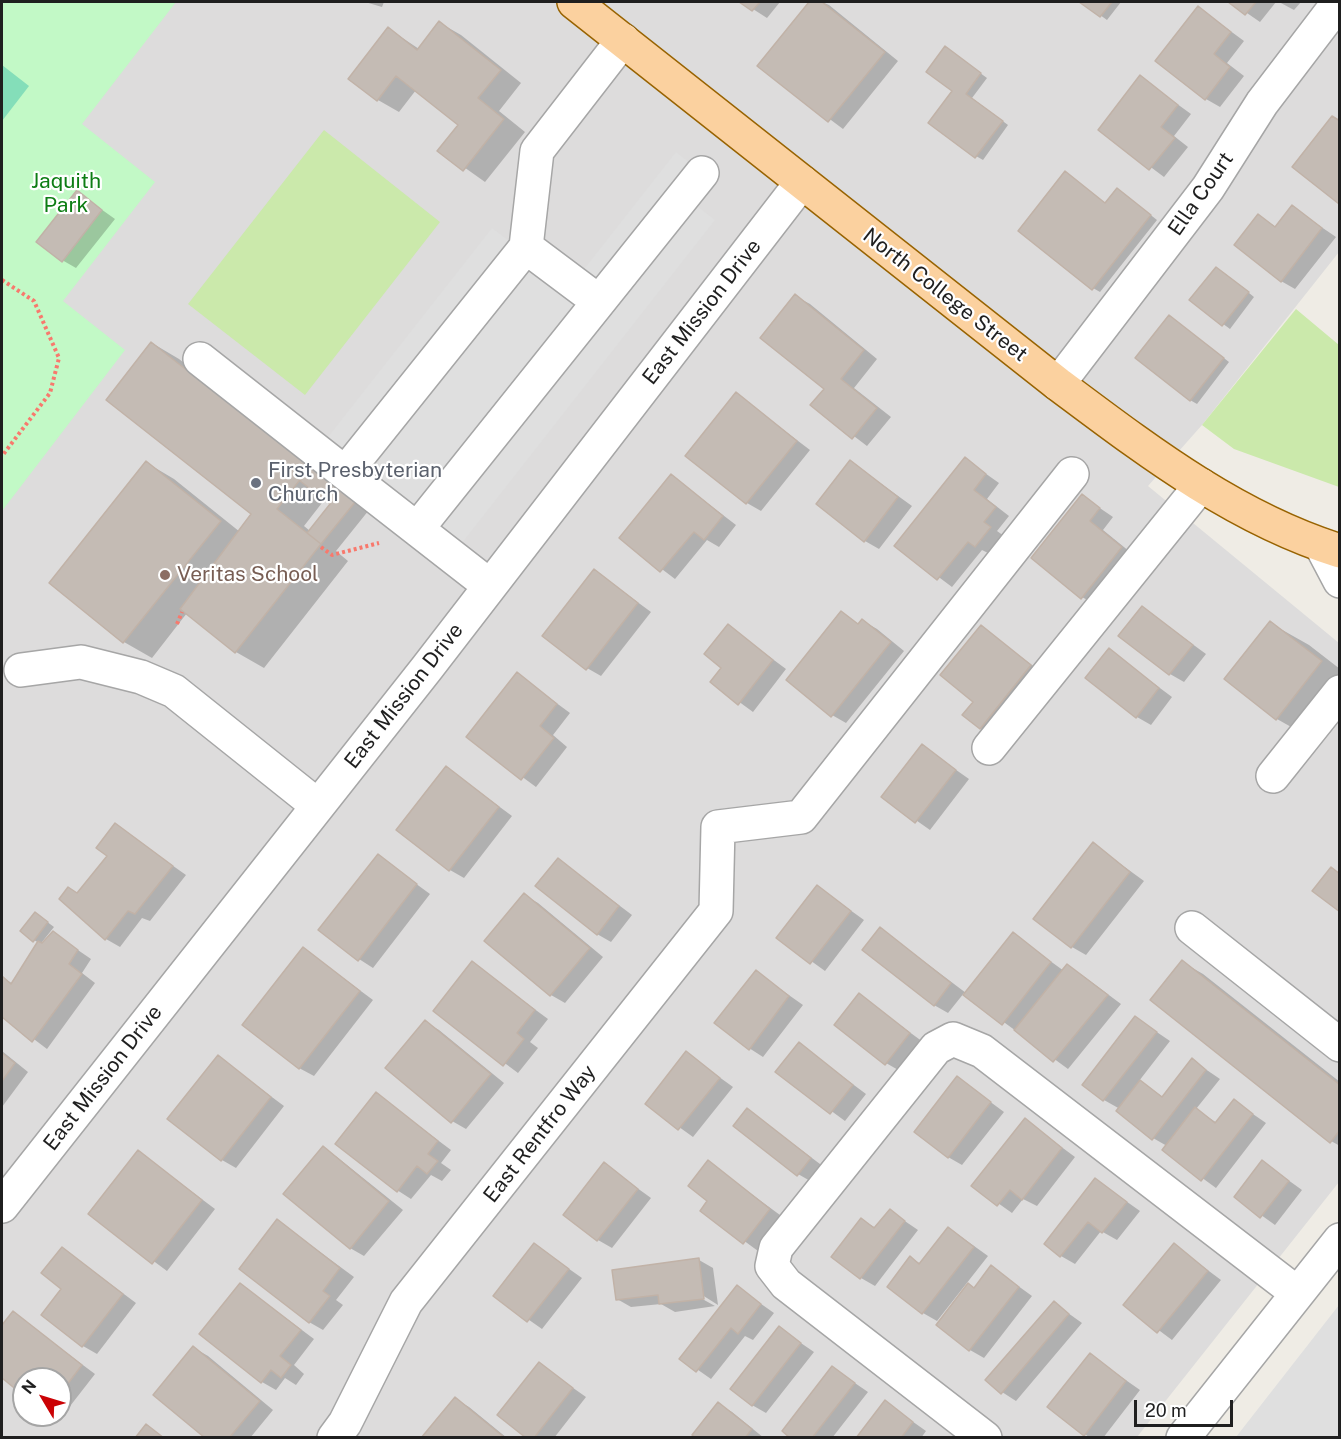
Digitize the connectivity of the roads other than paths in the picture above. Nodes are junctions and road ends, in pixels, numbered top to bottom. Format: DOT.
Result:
graph roads {
  1 [pos="574,2"];
  2 [pos="1339,2"];
  3 [pos="623,40"];
  4 [pos="702,173"];
  5 [pos="802,182"];
  6 [pos="526,247"];
  7 [pos="598,301"];
  8 [pos="200,358"];
  9 [pos="1058,384"];
  10 [pos="345,473"];
  11 [pos="1072,474"];
  12 [pos="1201,485"];
  13 [pos="417,529"];
  14 [pos="1330,548"];
  15 [pos="1340,581"];
  16 [pos="490,586"];
  17 [pos="21,670"];
  18 [pos="1340,692"];
  19 [pos="989,748"];
  20 [pos="1273,776"];
  21 [pos="318,806"];
  22 [pos="1192,928"];
  23 [pos="1340,1045"];
  24 [pos="2,1206"];
  25 [pos="1340,1240"];
  26 [pos="1297,1293"];
  27 [pos="334,1437"];
  28 [pos="985,1437"];
  29 [pos="1184,1437"];
  1 -- 3 [label="main road, North College Street"];
  2 -- 9 [label="street, Ella Court"];
  3 -- 5 [label="main road, North College Street"];
  3 -- 6 [label="street"];
  4 -- 7 [label="street"];
  5 -- 9 [label="main road, North College Street"];
  5 -- 16 [label="street, East Mission Drive"];
  6 -- 7 [label="street"];
  6 -- 10 [label="street"];
  7 -- 13 [label="street"];
  8 -- 10 [label="street"];
  9 -- 12 [label="main road, North College Street"];
  10 -- 13 [label="street"];
  11 -- 27 [label="street, East Rentfro Way"];
  12 -- 14 [label="main road, North College Street"];
  12 -- 19 [label="street"];
  13 -- 16 [label="street"];
  14 -- 15 [label="street"];
  16 -- 21 [label="street, East Mission Drive"];
  17 -- 21 [label="street"];
  18 -- 20 [label="street"];
  21 -- 24 [label="street, East Mission Drive"];
  22 -- 23 [label="street"];
  25 -- 26 [label="street"];
  26 -- 28 [label="street"];
  26 -- 29 [label="street"];
}
